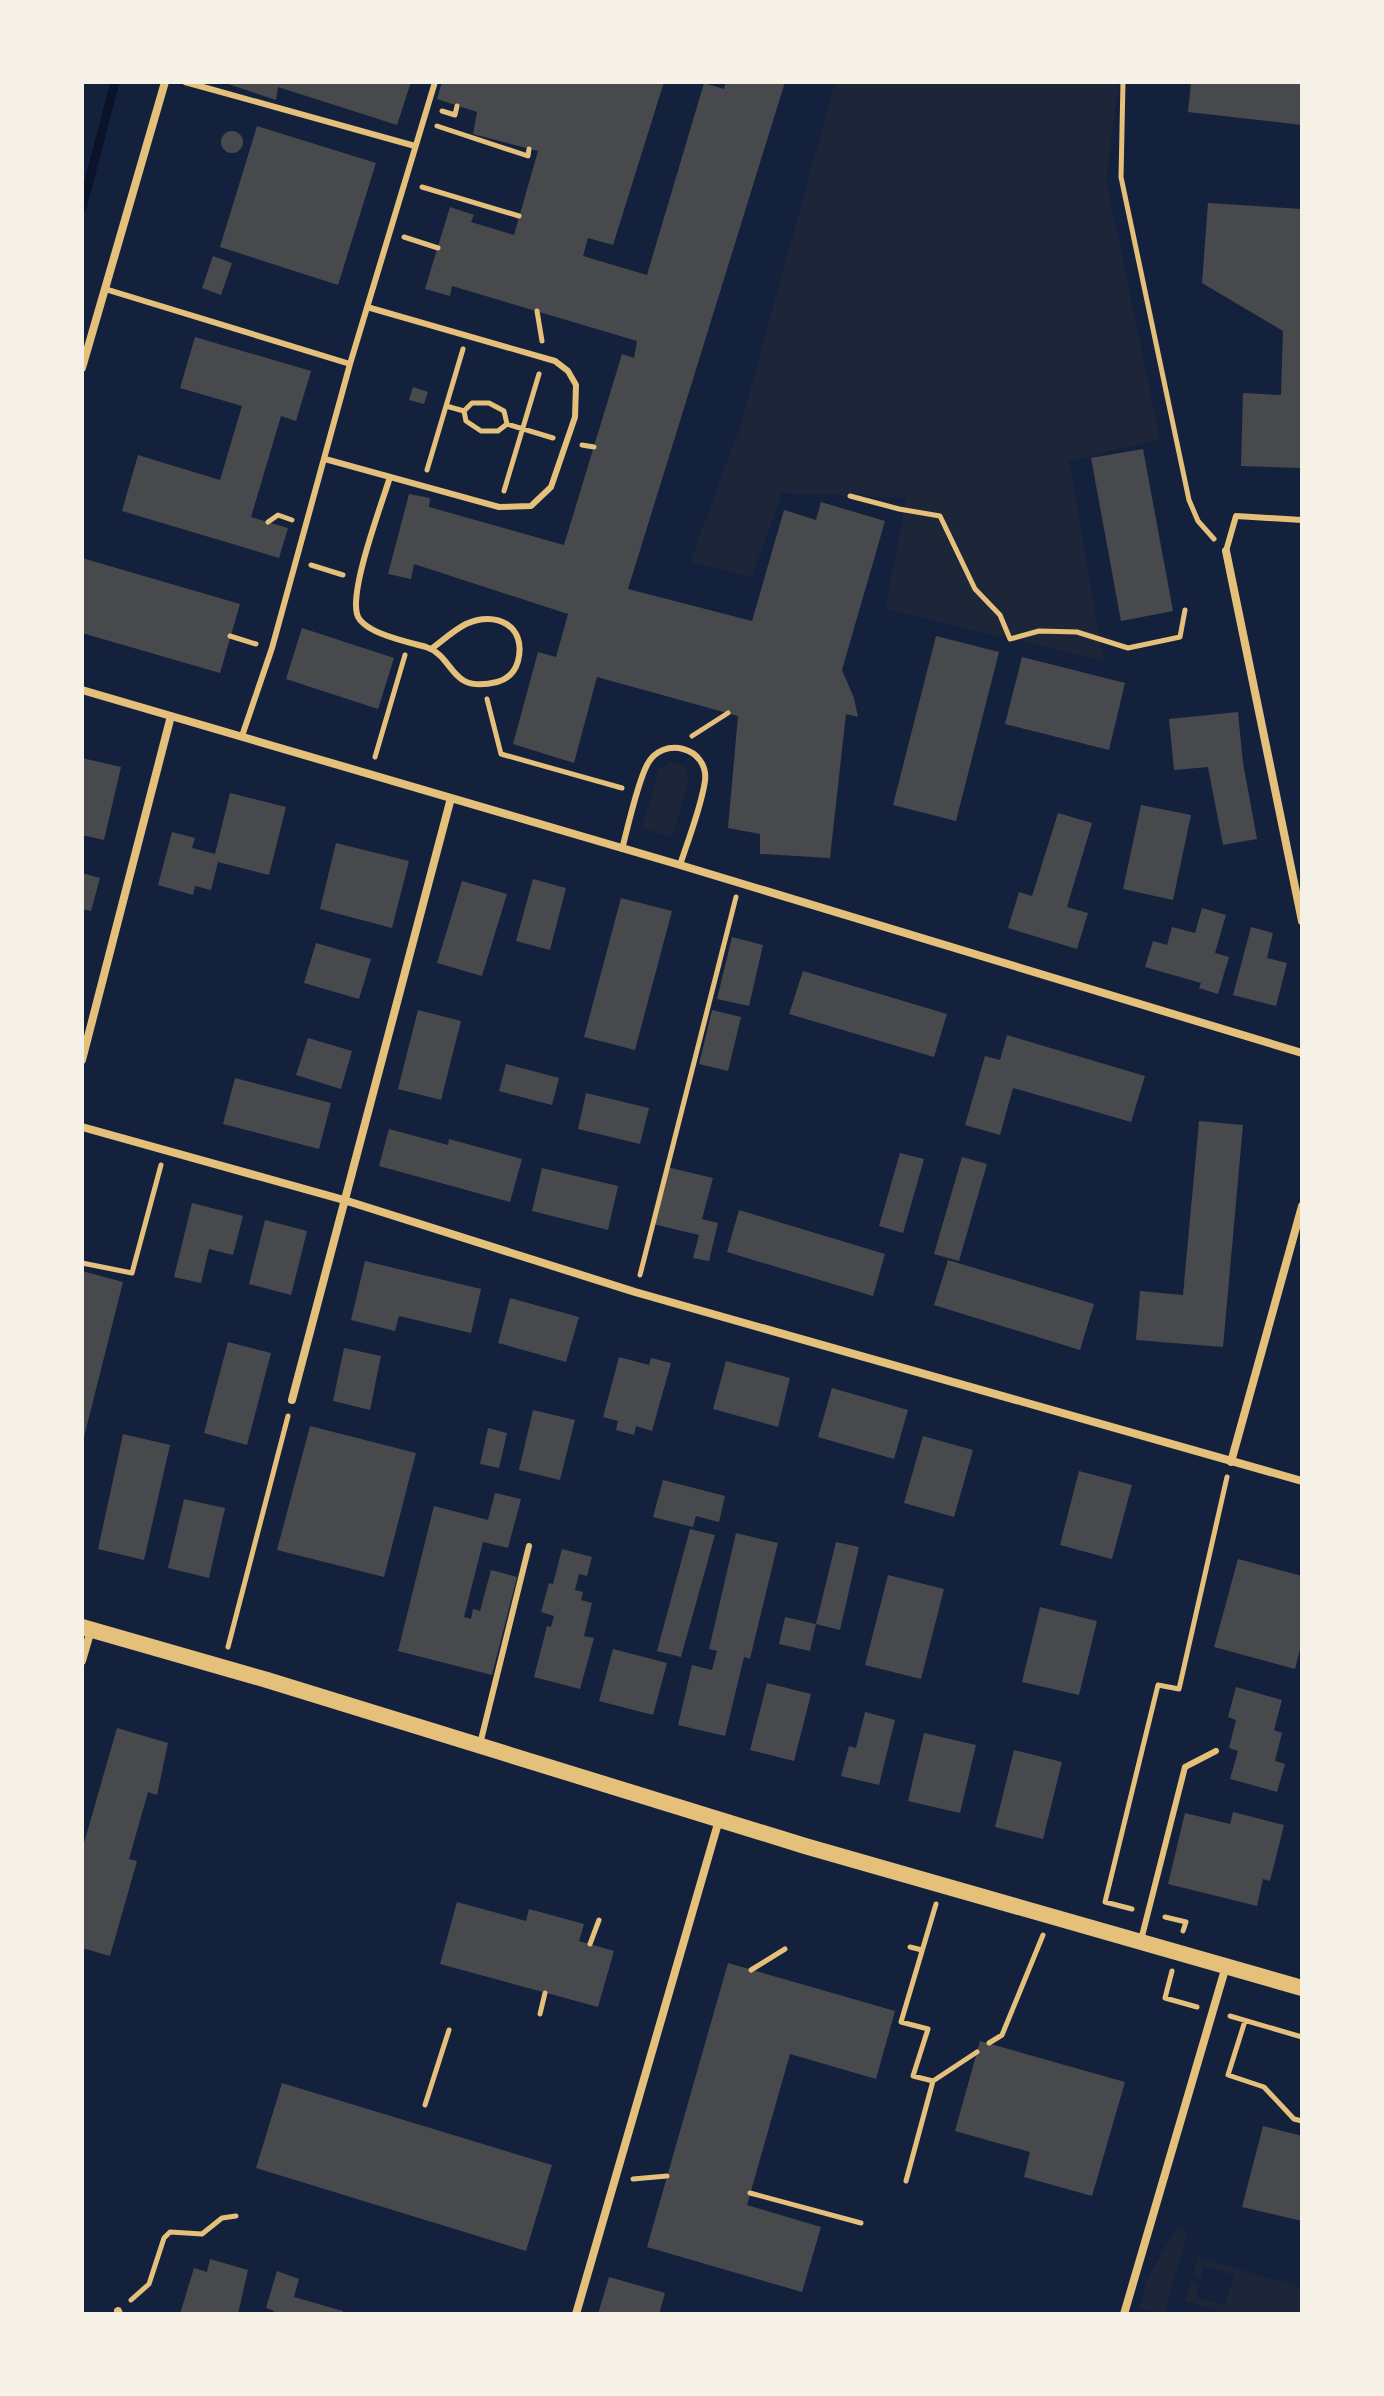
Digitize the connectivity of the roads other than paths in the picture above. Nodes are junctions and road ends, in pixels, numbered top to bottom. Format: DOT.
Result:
graph roads {
  1 [pos="165,82"];
  2 [pos="185,82"];
  3 [pos="435,82"];
  4 [pos="415,146"];
  5 [pos="104,288"];
  6 [pos="367,307"];
  7 [pos="350,364"];
  8 [pos="82,368"];
  9 [pos="325,459"];
  10 [pos="390,477"];
  11 [pos="1302,520"];
  12 [pos="1226,551"];
  13 [pos="431,649"];
  14 [pos="82,690"];
  15 [pos="171,716"];
  16 [pos="242,736"];
  17 [pos="451,798"];
  18 [pos="622,849"];
  19 [pos="680,865"];
  20 [pos="1302,921"];
  21 [pos="1302,1053"];
  22 [pos="82,1060"];
  23 [pos="82,1127"];
  24 [pos="344,1200"];
  25 [pos="1302,1206"];
  26 [pos="292,1400"];
  27 [pos="1231,1462"];
  28 [pos="1302,1481"];
  29 [pos="529,1546"];
  30 [pos="86,1628"];
  31 [pos="82,1661"];
  32 [pos="480,1746"];
  33 [pos="1216,1751"];
  34 [pos="719,1819"];
  35 [pos="1140,1942"];
  36 [pos="1226,1966"];
  37 [pos="1302,1988"];
  38 [pos="576,2314"];
  39 [pos="1124,2314"];
  1 -- 5 [label="street"];
  2 -- 4 [label="lane"];
  3 -- 4 [label="lane"];
  4 -- 6 [label="lane"];
  5 -- 7 [label="lane"];
  5 -- 8 [label="street"];
  6 -- 7 [label="lane"];
  6 -- 10 [label="lane"];
  7 -- 9 [label="lane"];
  9 -- 10 [label="lane"];
  9 -- 16 [label="lane"];
  10 -- 13 [label="lane"];
  11 -- 12 [label="lane"];
  12 -- 20 [label="street"];
  13 -- 13 [label="lane"];
  14 -- 15 [label="street"];
  15 -- 16 [label="street"];
  15 -- 22 [label="street"];
  16 -- 17 [label="street"];
  17 -- 18 [label="street"];
  17 -- 24 [label="street"];
  18 -- 19 [label="street"];
  18 -- 19 [label="lane"];
  19 -- 21 [label="street"];
  23 -- 24 [label="street"];
  24 -- 26 [label="street"];
  24 -- 27 [label="street"];
  25 -- 27 [label="street"];
  27 -- 28 [label="street"];
  29 -- 32 [label="lane"];
  30 -- 31 [label="street"];
  30 -- 32 [label="main road"];
  32 -- 34 [label="main road"];
  33 -- 35 [label="lane"];
  34 -- 35 [label="main road"];
  34 -- 38 [label="street"];
  35 -- 36 [label="main road"];
  36 -- 37 [label="main road"];
  36 -- 39 [label="street"];
}
